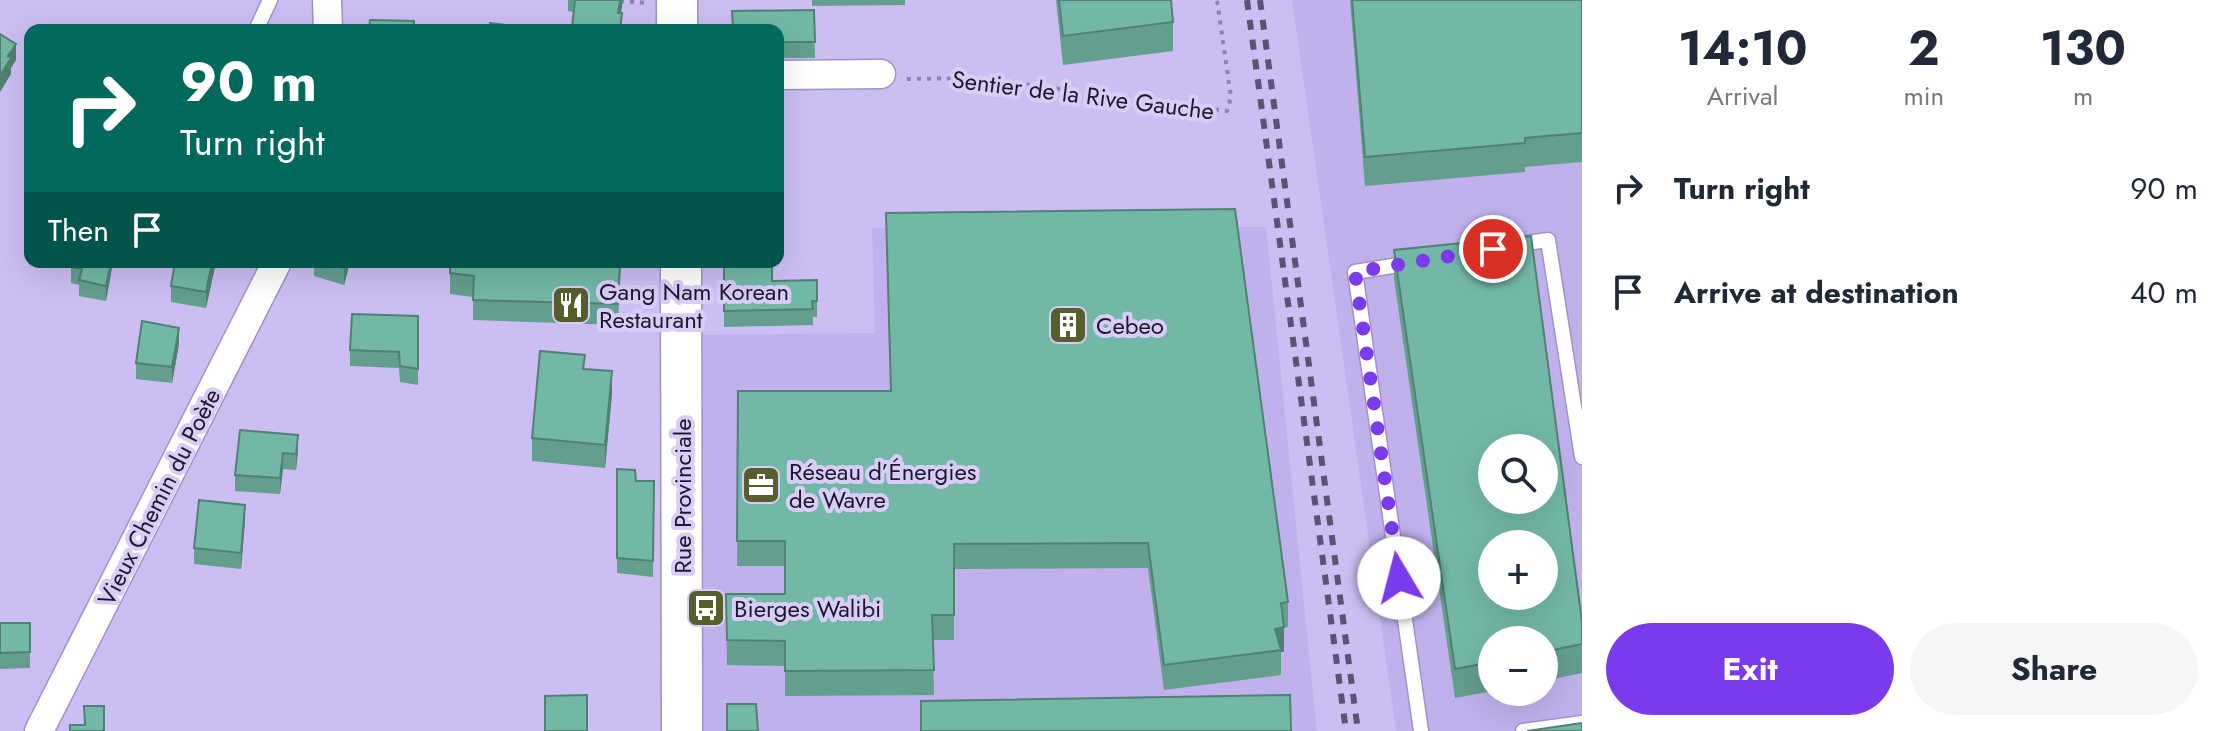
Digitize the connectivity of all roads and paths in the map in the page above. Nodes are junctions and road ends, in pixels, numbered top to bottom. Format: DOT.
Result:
graph roads {
  1 [pos="270,0"];
  2 [pos="327,0"];
  3 [pos="1217,0"];
  4 [pos="616,1"];
  5 [pos="677,12"];
  6 [pos="259,24"];
  7 [pos="328,24"];
  8 [pos="881,74"];
  9 [pos="784,75"];
  10 [pos="1504,247"];
  11 [pos="1430,259"];
  12 [pos="274,268"];
  13 [pos="681,268"];
  14 [pos="1582,457"];
  15 [pos="1582,723"];
  16 [pos="39,731"];
  17 [pos="682,731"];
  18 [pos="1421,731"];
  19 [pos="1523,731"];
  1 -- 6 [label="lane"];
  2 -- 7 [label="street"];
  3 -- 8 [label="path, Sentier de la Rive Gauche"];
  4 -- 5 [label="path"];
  8 -- 9 [label="street"];
  10 -- 14 [label="lane"];
  11 -- 18 [label="lane"];
  12 -- 16 [label="street, Vieux Chemin du Poète"];
  13 -- 17 [label="main road, Rue Provinciale"];
  15 -- 19 [label="lane"];
}
